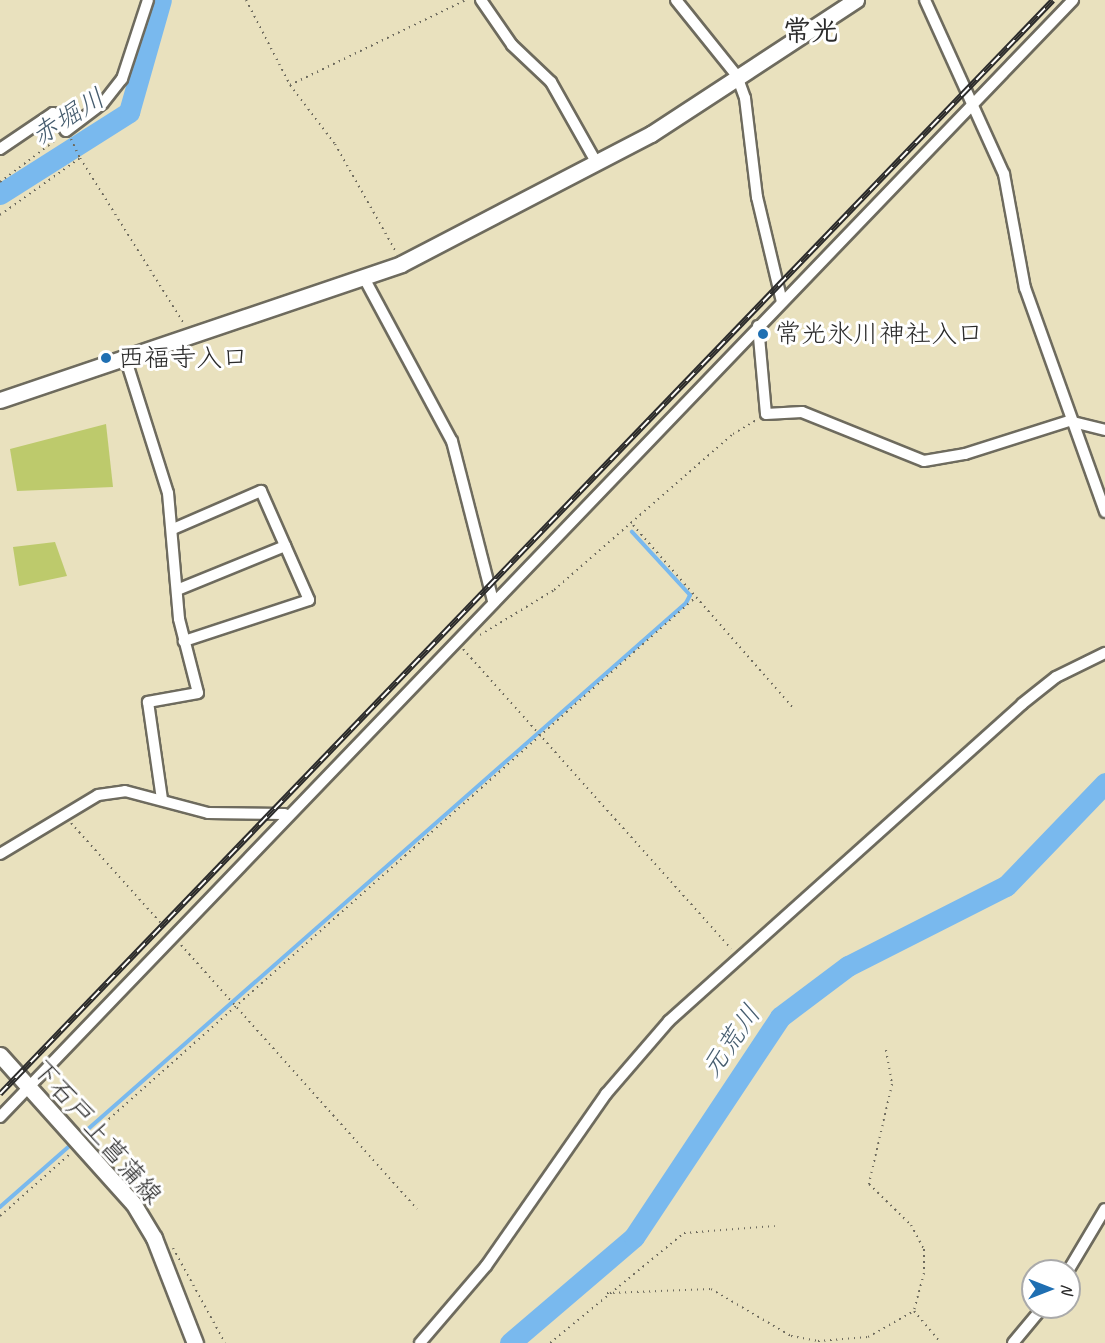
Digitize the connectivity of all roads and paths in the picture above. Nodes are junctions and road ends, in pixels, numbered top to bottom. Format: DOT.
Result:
graph roads {
  1 [pos="148,0"];
  2 [pos="246,0"];
  3 [pos="466,0"];
  4 [pos="481,0"];
  5 [pos="676,0"];
  6 [pos="856,0"];
  7 [pos="925,0"];
  8 [pos="1074,0"];
  9 [pos="737,76"];
  10 [pos="290,86"];
  11 [pos="975,103"];
  12 [pos="66,131"];
  13 [pos="0,149"];
  14 [pos="80,158"];
  15 [pos="596,162"];
  16 [pos="0,182"];
  17 [pos="0,215"];
  18 [pos="401,264"];
  19 [pos="363,276"];
  20 [pos="783,302"];
  21 [pos="758,326"];
  22 [pos="192,338"];
  23 [pos="126,360"];
  24 [pos="0,400"];
  25 [pos="766,414"];
  26 [pos="1069,421"];
  27 [pos="1105,430"];
  28 [pos="1105,512"];
  29 [pos="633,525"];
  30 [pos="173,529"];
  31 [pos="285,546"];
  32 [pos="177,590"];
  33 [pos="696,597"];
  34 [pos="493,601"];
  35 [pos="477,637"];
  36 [pos="455,640"];
  37 [pos="184,641"];
  38 [pos="1105,653"];
  39 [pos="795,711"];
  40 [pos="539,735"];
  41 [pos="162,799"];
  42 [pos="285,814"];
  43 [pos="64,816"];
  44 [pos="0,854"];
  45 [pos="171,934"];
  46 [pos="739,958"];
  47 [pos="237,1007"];
  48 [pos="886,1050"];
  49 [pos="0,1055"];
  50 [pos="27,1089"];
  51 [pos="0,1117"];
  52 [pos="79,1145"];
  53 [pos="417,1209"];
  54 [pos="1105,1209"];
  55 [pos="0,1216"];
  56 [pos="775,1227"];
  57 [pos="154,1238"];
  58 [pos="1075,1259"];
  59 [pos="607,1293"];
  60 [pos="914,1311"];
  61 [pos="1032,1319"];
  62 [pos="195,1343"];
  63 [pos="225,1343"];
  64 [pos="420,1343"];
  65 [pos="550,1343"];
  66 [pos="941,1343"];
  67 [pos="1012,1343"];
  1 -- 12 [label="street"];
  2 -- 10 [label="path"];
  3 -- 10 [label="path"];
  4 -- 15 [label="street"];
  5 -- 9 [label="street"];
  6 -- 9 [label="street"];
  7 -- 11 [label="street"];
  8 -- 11 [label="street"];
  9 -- 15 [label="street"];
  9 -- 20 [label="street"];
  10 -- 18 [label="path"];
  11 -- 20 [label="street"];
  11 -- 26 [label="street"];
  12 -- 13 [label="street"];
  12 -- 14 [label="path"];
  12 -- 16 [label="path"];
  14 -- 17 [label="path"];
  14 -- 22 [label="path"];
  15 -- 18 [label="street"];
  18 -- 19 [label="street"];
  19 -- 22 [label="street"];
  19 -- 34 [label="street"];
  20 -- 21 [label="street"];
  21 -- 25 [label="street"];
  21 -- 34 [label="street"];
  22 -- 23 [label="street"];
  23 -- 24 [label="street"];
  23 -- 30 [label="street"];
  25 -- 26 [label="street"];
  25 -- 29 [label="path"];
  26 -- 27 [label="street"];
  26 -- 28 [label="street"];
  29 -- 33 [label="path"];
  29 -- 35 [label="path"];
  30 -- 31 [label="street"];
  30 -- 32 [label="street"];
  31 -- 32 [label="street"];
  31 -- 37 [label="street"];
  32 -- 37 [label="street"];
  33 -- 39 [label="path"];
  33 -- 40 [label="path"];
  34 -- 36 [label="street"];
  36 -- 40 [label="path"];
  36 -- 42 [label="street"];
  37 -- 41 [label="street"];
  38 -- 46 [label="street"];
  40 -- 46 [label="path"];
  40 -- 47 [label="path"];
  41 -- 42 [label="street"];
  41 -- 43 [label="street"];
  42 -- 45 [label="street"];
  43 -- 44 [label="street"];
  43 -- 45 [label="path"];
  45 -- 47 [label="path"];
  45 -- 50 [label="street"];
  46 -- 64 [label="street"];
  47 -- 52 [label="path"];
  47 -- 53 [label="path"];
  48 -- 60 [label="path"];
  49 -- 50 [label="street, 下石戸上菖蒲線"];
  50 -- 51 [label="street"];
  50 -- 52 [label="street, 下石戸上菖蒲線"];
  52 -- 55 [label="path"];
  52 -- 57 [label="street, 下石戸上菖蒲線"];
  54 -- 58 [label="street"];
  56 -- 59 [label="path"];
  57 -- 62 [label="street, 下石戸上菖蒲線"];
  57 -- 63 [label="path"];
  59 -- 60 [label="path"];
  59 -- 65 [label="path"];
  60 -- 66 [label="path"];
  61 -- 67 [label="street"];
}
